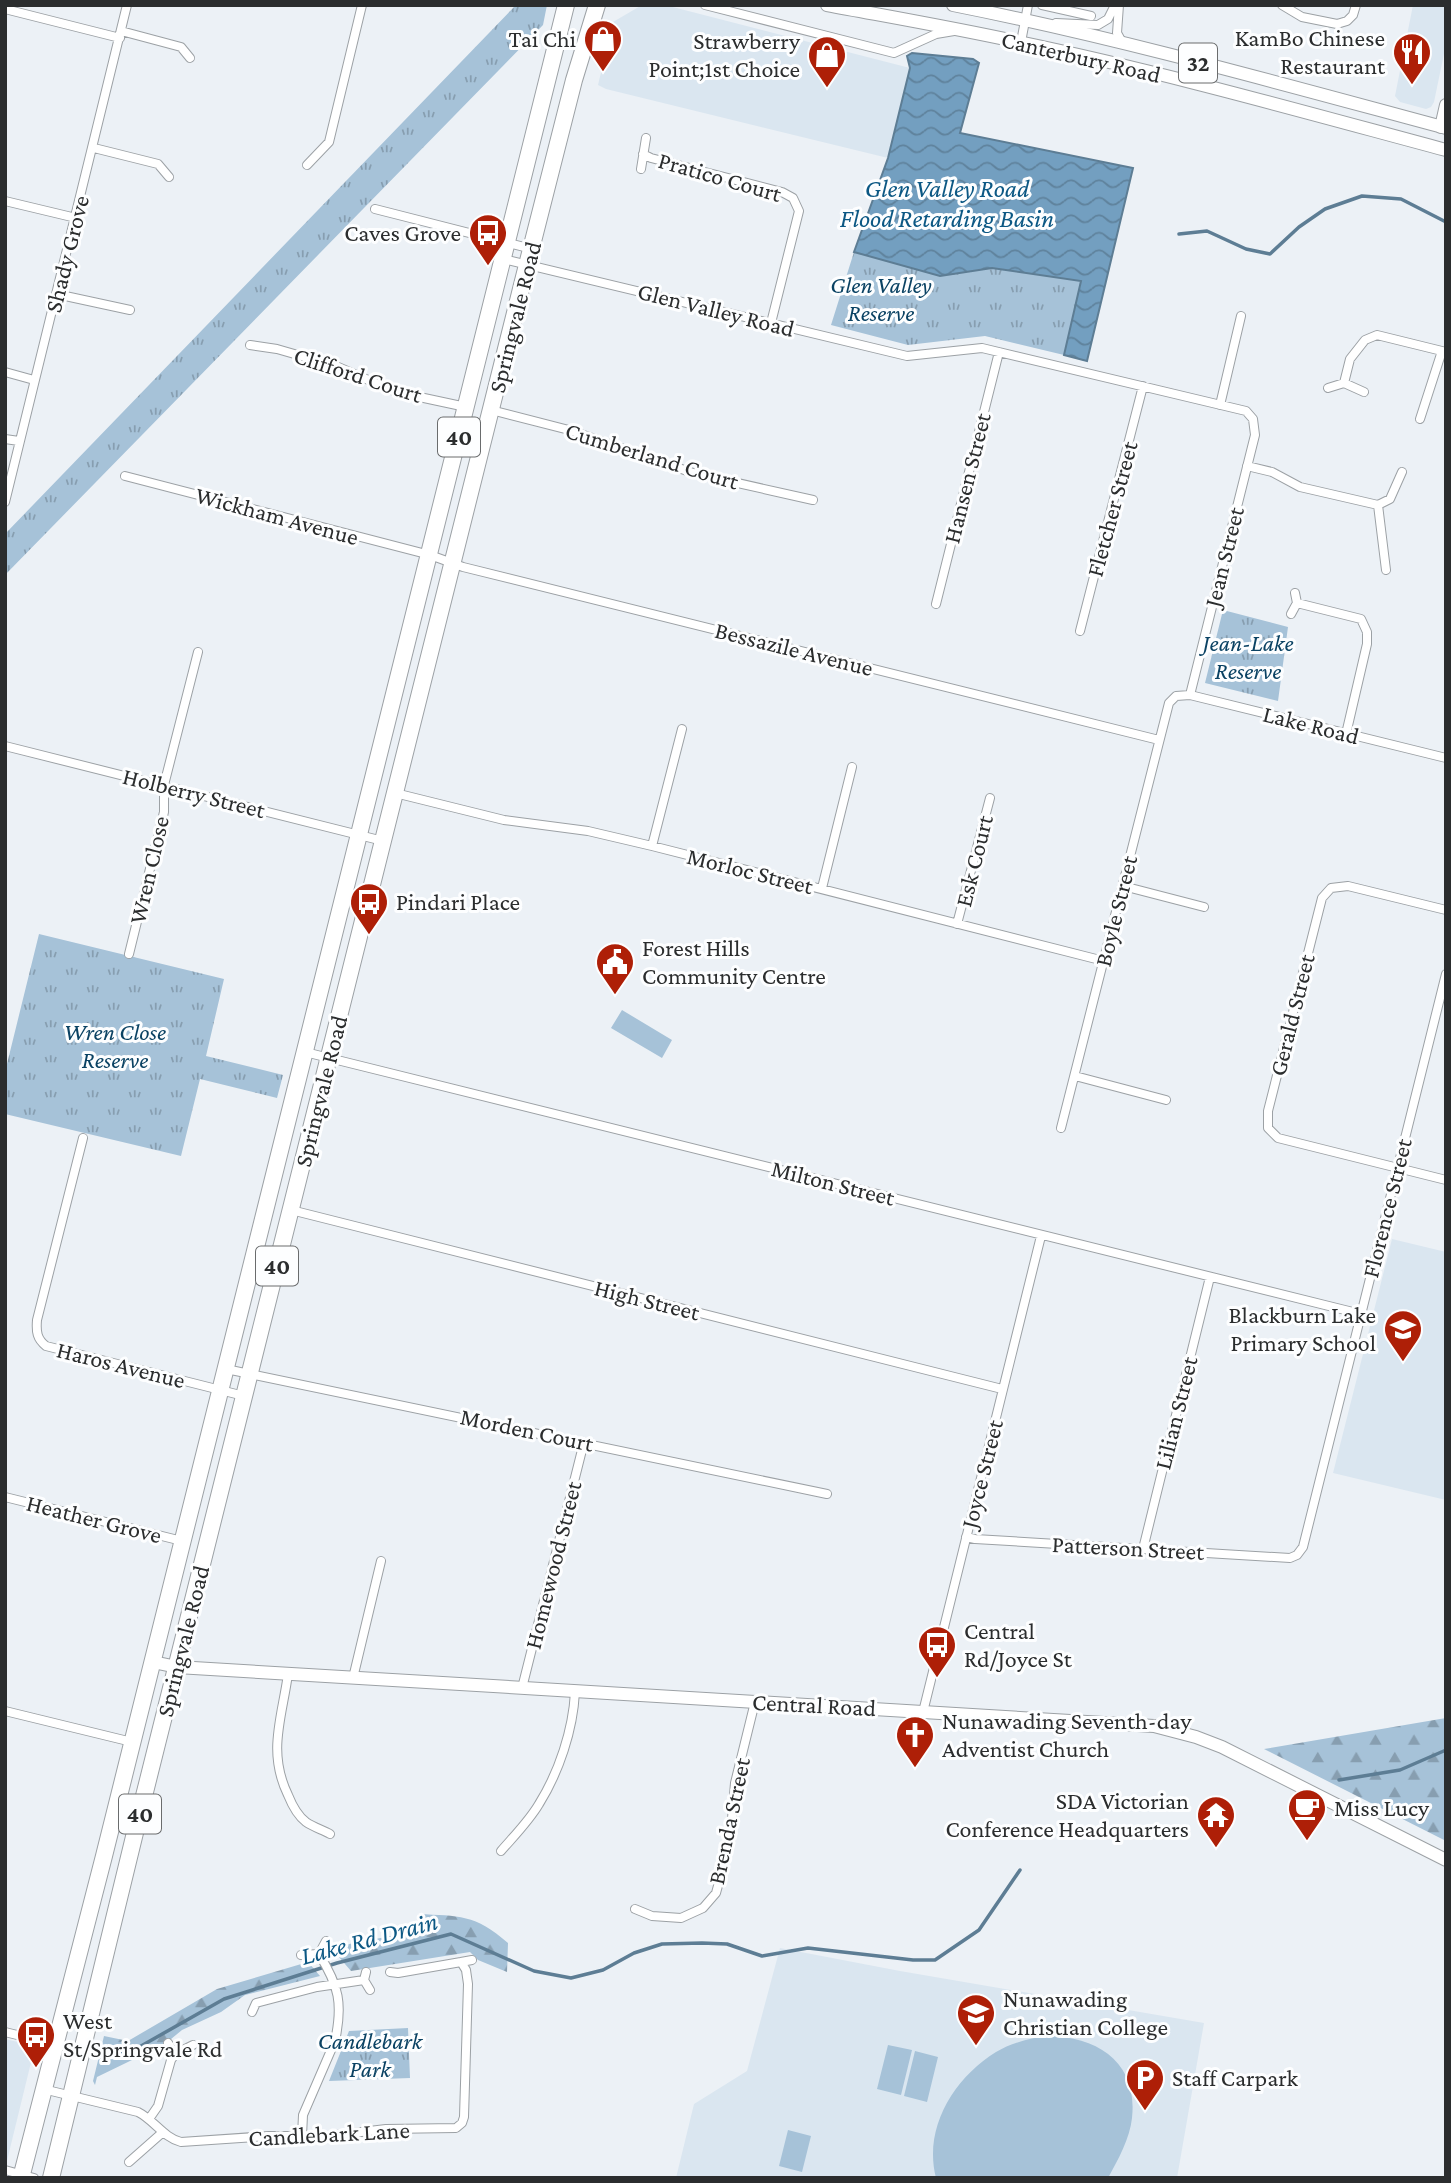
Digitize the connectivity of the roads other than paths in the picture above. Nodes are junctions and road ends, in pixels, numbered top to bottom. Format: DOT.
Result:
graph roads {
  1 [pos="127,5"];
  2 [pos="362,5"];
  3 [pos="560,5"];
  4 [pos="566,5"];
  5 [pos="705,5"];
  6 [pos="827,5"];
  7 [pos="953,5"];
  8 [pos="1028,5"];
  9 [pos="1042,5"];
  10 [pos="1117,5"];
  11 [pos="1282,5"];
  12 [pos="1356,5"];
  13 [pos="597,8"];
  14 [pos="5,9"];
  15 [pos="1091,16"];
  16 [pos="1025,20"];
  17 [pos="1042,24"];
  18 [pos="561,26"];
  19 [pos="960,30"];
  20 [pos="120,35"];
  21 [pos="1021,42"];
  22 [pos="1123,43"];
  23 [pos="190,58"];
  24 [pos="1446,105"];
  25 [pos="1443,127"];
  26 [pos="646,138"];
  27 [pos="1444,147"];
  28 [pos="94,148"];
  29 [pos="643,154"];
  30 [pos="307,165"];
  31 [pos="641,169"];
  32 [pos="169,177"];
  33 [pos="5,201"];
  34 [pos="375,209"];
  35 [pos="76,218"];
  36 [pos="532,248"];
  37 [pos="505,251"];
  38 [pos="527,265"];
  39 [pos="56,294"];
  40 [pos="130,310"];
  41 [pos="1241,316"];
  42 [pos="771,323"];
  43 [pos="250,345"];
  44 [pos="999,352"];
  45 [pos="1444,352"];
  46 [pos="5,372"];
  47 [pos="34,380"];
  48 [pos="1343,383"];
  49 [pos="1143,386"];
  50 [pos="1328,388"];
  51 [pos="1364,392"];
  52 [pos="1220,405"];
  53 [pos="466,407"];
  54 [pos="491,410"];
  55 [pos="1253,419"];
  56 [pos="1420,419"];
  57 [pos="5,439"];
  58 [pos="19,441"];
  59 [pos="1247,466"];
  60 [pos="1402,472"];
  61 [pos="125,476"];
  62 [pos="813,500"];
  63 [pos="5,502"];
  64 [pos="1378,505"];
  65 [pos="430,555"];
  66 [pos="452,564"];
  67 [pos="1387,570"];
  68 [pos="1295,593"];
  69 [pos="1297,603"];
  70 [pos="936,604"];
  71 [pos="1290,614"];
  72 [pos="1080,631"];
  73 [pos="198,652"];
  74 [pos="1190,695"];
  75 [pos="1176,696"];
  76 [pos="682,729"];
  77 [pos="1346,734"];
  78 [pos="1159,740"];
  79 [pos="5,746"];
  80 [pos="1446,758"];
  81 [pos="852,767"];
  82 [pos="164,785"];
  83 [pos="395,793"];
  84 [pos="990,798"];
  85 [pos="359,835"];
  86 [pos="383,841"];
  87 [pos="652,846"];
  88 [pos="1123,886"];
  89 [pos="821,888"];
  90 [pos="1204,907"];
  91 [pos="1446,910"];
  92 [pos="957,924"];
  93 [pos="129,954"];
  94 [pos="1104,961"];
  95 [pos="1446,974"];
  96 [pos="305,1052"];
  97 [pos="329,1057"];
  98 [pos="1075,1076"];
  99 [pos="1166,1100"];
  100 [pos="1061,1128"];
  101 [pos="83,1138"];
  102 [pos="1397,1168"];
  103 [pos="1446,1180"];
  104 [pos="290,1210"];
  105 [pos="1041,1236"];
  106 [pos="1210,1277"];
  107 [pos="1361,1314"];
  108 [pos="226,1369"];
  109 [pos="250,1374"];
  110 [pos="221,1390"];
  111 [pos="1002,1390"];
  112 [pos="244,1396"];
  113 [pos="584,1442"];
  114 [pos="827,1494"];
  115 [pos="5,1497"];
  116 [pos="966,1537"];
  117 [pos="183,1541"];
  118 [pos="1143,1549"];
  119 [pos="1290,1558"];
  120 [pos="381,1561"];
  121 [pos="153,1662"];
  122 [pos="177,1667"];
  123 [pos="288,1674"];
  124 [pos="353,1678"];
  125 [pos="523,1688"];
  126 [pos="575,1692"];
  127 [pos="755,1702"];
  128 [pos="5,1711"];
  129 [pos="923,1712"];
  130 [pos="132,1742"];
  131 [pos="330,1834"];
  132 [pos="501,1851"];
  133 [pos="1446,1860"];
  134 [pos="635,1909"];
  135 [pos="326,1941"];
  136 [pos="301,1955"];
  137 [pos="472,1960"];
  138 [pos="324,1961"];
  139 [pos="461,1962"];
  140 [pos="390,1972"];
  141 [pos="336,1985"];
  142 [pos="370,1990"];
  143 [pos="252,2012"];
  144 [pos="5,2032"];
  145 [pos="168,2043"];
  146 [pos="55,2044"];
  147 [pos="193,2045"];
  148 [pos="82,2051"];
  149 [pos="175,2054"];
  150 [pos="43,2089"];
  151 [pos="72,2096"];
  152 [pos="149,2119"];
  153 [pos="163,2132"];
  154 [pos="302,2136"];
  155 [pos="129,2162"];
  156 [pos="5,2170"];
  157 [pos="25,2177"];
  158 [pos="51,2178"];
  1 -- 20 [label="street, Shady Grove"];
  2 -- 30 [label="street"];
  3 -- 18 [label="street"];
  4 -- 18 [label="highway, Springvale Road / 40"];
  5 -- 19 [label="street, Canterbury Road"];
  6 -- 19 [label="street, Canterbury Road / 32"];
  7 -- 16 [label="street, Canterbury Road / 32"];
  8 -- 16 [label="street"];
  9 -- 15 [label="street, Canterbury Road"];
  10 -- 17 [label="street"];
  10 -- 22 [label="street"];
  11 -- 12 [label="street"];
  13 -- 36 [label="highway, Springvale Road / 40"];
  14 -- 20 [label="street"];
  16 -- 17 [label="street, Canterbury Road / 32"];
  16 -- 21 [label="street"];
  17 -- 22 [label="street, Canterbury Road / 32"];
  18 -- 37 [label="highway, Springvale Road / 40"];
  19 -- 21 [label="street, Canterbury Road / 32"];
  20 -- 23 [label="street"];
  20 -- 28 [label="street, Shady Grove"];
  21 -- 27 [label="street, Canterbury Road / 32"];
  22 -- 25 [label="street, Canterbury Road / 32"];
  24 -- 25 [label="street"];
  25 -- 27 [label="street"];
  26 -- 29 [label="street, Pratico Court"];
  28 -- 32 [label="street"];
  28 -- 35 [label="street, Shady Grove"];
  29 -- 31 [label="street, Pratico Court"];
  29 -- 42 [label="street, Pratico Court"];
  33 -- 35 [label="street"];
  34 -- 37 [label="street"];
  35 -- 39 [label="street, Shady Grove"];
  36 -- 37 [label="street"];
  36 -- 38 [label="highway, Springvale Road / 40"];
  37 -- 38 [label="street, Glen Valley Road"];
  37 -- 53 [label="highway, Springvale Road / 40"];
  38 -- 42 [label="street, Glen Valley Road"];
  38 -- 54 [label="highway, Springvale Road / 40"];
  39 -- 40 [label="street"];
  39 -- 47 [label="street, Shady Grove"];
  41 -- 52 [label="street"];
  42 -- 44 [label="street, Glen Valley Road"];
  43 -- 53 [label="street, Clifford Court"];
  44 -- 49 [label="street, Glen Valley Road"];
  44 -- 70 [label="street, Hansen Street"];
  45 -- 48 [label="street"];
  45 -- 56 [label="street"];
  46 -- 47 [label="street"];
  47 -- 58 [label="street, Shady Grove"];
  48 -- 50 [label="street"];
  48 -- 51 [label="street"];
  49 -- 52 [label="street, Glen Valley Road"];
  49 -- 72 [label="street, Fletcher Street"];
  52 -- 55 [label="street, Glen Valley Road"];
  53 -- 65 [label="highway, Springvale Road / 40"];
  54 -- 62 [label="street, Cumberland Court"];
  54 -- 66 [label="highway, Springvale Road / 40"];
  55 -- 59 [label="street, Jean Street"];
  57 -- 58 [label="street"];
  58 -- 63 [label="street, Shady Grove"];
  59 -- 64 [label="street"];
  59 -- 74 [label="street, Jean Street"];
  60 -- 64 [label="street"];
  61 -- 65 [label="street, Wickham Avenue"];
  64 -- 67 [label="street"];
  65 -- 66 [label="street, Bessazile Avenue"];
  65 -- 85 [label="highway, Springvale Road / 40"];
  66 -- 78 [label="street, Bessazile Avenue"];
  66 -- 83 [label="highway, Springvale Road / 40"];
  68 -- 69 [label="street"];
  69 -- 71 [label="street"];
  69 -- 77 [label="street"];
  73 -- 82 [label="street, Wren Close"];
  74 -- 75 [label="street, Lake Road"];
  74 -- 77 [label="street, Lake Road"];
  75 -- 78 [label="street, Boyle Street"];
  76 -- 87 [label="street"];
  77 -- 80 [label="street, Lake Road"];
  78 -- 88 [label="street, Boyle Street"];
  79 -- 82 [label="street, Holberry Street"];
  81 -- 89 [label="street"];
  82 -- 85 [label="street, Holberry Street"];
  82 -- 93 [label="street, Wren Close"];
  83 -- 86 [label="highway, Springvale Road / 40"];
  83 -- 87 [label="street, Morloc Street"];
  84 -- 92 [label="street, Esk Court"];
  85 -- 86 [label="street, Holberry Street"];
  85 -- 96 [label="highway, Springvale Road / 40"];
  86 -- 97 [label="highway, Springvale Road / 40"];
  87 -- 89 [label="street, Morloc Street"];
  88 -- 90 [label="street"];
  88 -- 94 [label="street, Boyle Street"];
  89 -- 92 [label="street, Morloc Street"];
  91 -- 102 [label="street, Gerald Street"];
  92 -- 94 [label="street, Morloc Street"];
  94 -- 98 [label="street, Boyle Street"];
  95 -- 102 [label="street, Florence Street"];
  96 -- 97 [label="street, Milton Street"];
  96 -- 108 [label="highway, Springvale Road / 40"];
  97 -- 104 [label="highway, Springvale Road / 40"];
  97 -- 105 [label="street, Milton Street"];
  98 -- 99 [label="street"];
  98 -- 100 [label="street, Boyle Street"];
  101 -- 110 [label="street, Haros Avenue"];
  102 -- 103 [label="street, Gerald Street"];
  102 -- 107 [label="street, Florence Street"];
  104 -- 109 [label="highway, Springvale Road / 40"];
  104 -- 111 [label="street, High Street"];
  105 -- 106 [label="street, Milton Street"];
  105 -- 111 [label="street, Joyce Street"];
  106 -- 107 [label="street, Milton Street"];
  106 -- 118 [label="street, Lilian Street"];
  107 -- 119 [label="street, Florence Street"];
  108 -- 109 [label="street, Morden Court"];
  108 -- 110 [label="highway, Springvale Road / 40"];
  109 -- 112 [label="highway, Springvale Road / 40"];
  109 -- 113 [label="street, Morden Court"];
  110 -- 112 [label="street, Haros Avenue"];
  110 -- 117 [label="highway, Springvale Road / 40"];
  111 -- 116 [label="street, Joyce Street"];
  112 -- 122 [label="highway, Springvale Road / 40"];
  113 -- 114 [label="street, Morden Court"];
  113 -- 125 [label="street, Homewood Street"];
  115 -- 117 [label="street, Heather Grove"];
  116 -- 118 [label="street, Patterson Street"];
  116 -- 129 [label="street, Joyce Street"];
  117 -- 121 [label="highway, Springvale Road / 40"];
  118 -- 119 [label="street, Patterson Street"];
  120 -- 124 [label="street"];
  121 -- 122 [label="street, Central Road"];
  121 -- 130 [label="highway, Springvale Road / 40"];
  122 -- 123 [label="street, Central Road"];
  122 -- 148 [label="highway, Springvale Road / 40"];
  123 -- 124 [label="street, Central Road"];
  123 -- 131 [label="street"];
  124 -- 125 [label="street, Central Road"];
  125 -- 126 [label="street, Central Road"];
  126 -- 127 [label="street, Central Road"];
  126 -- 132 [label="street"];
  127 -- 129 [label="street, Central Road"];
  127 -- 134 [label="street, Brenda Street"];
  128 -- 130 [label="street"];
  129 -- 133 [label="street, Central Road"];
  130 -- 146 [label="highway, Springvale Road / 40"];
  135 -- 138 [label="street"];
  136 -- 138 [label="street"];
  137 -- 139 [label="street"];
  138 -- 141 [label="street"];
  139 -- 140 [label="street"];
  139 -- 154 [label="street, Candlebark Lane"];
  141 -- 142 [label="street"];
  141 -- 143 [label="street"];
  141 -- 154 [label="street"];
  144 -- 146 [label="street"];
  145 -- 149 [label="street"];
  146 -- 148 [label="street"];
  146 -- 150 [label="highway, Springvale Road / 40"];
  147 -- 149 [label="street"];
  148 -- 151 [label="highway, Springvale Road / 40"];
  149 -- 152 [label="street"];
  150 -- 151 [label="street, Candlebark Lane"];
  150 -- 157 [label="highway, Springvale Road / 40"];
  151 -- 152 [label="street, Candlebark Lane"];
  151 -- 158 [label="highway, Springvale Road / 40"];
  152 -- 153 [label="street, Candlebark Lane"];
  153 -- 154 [label="street, Candlebark Lane"];
  153 -- 155 [label="street"];
  156 -- 157 [label="street"];
}
